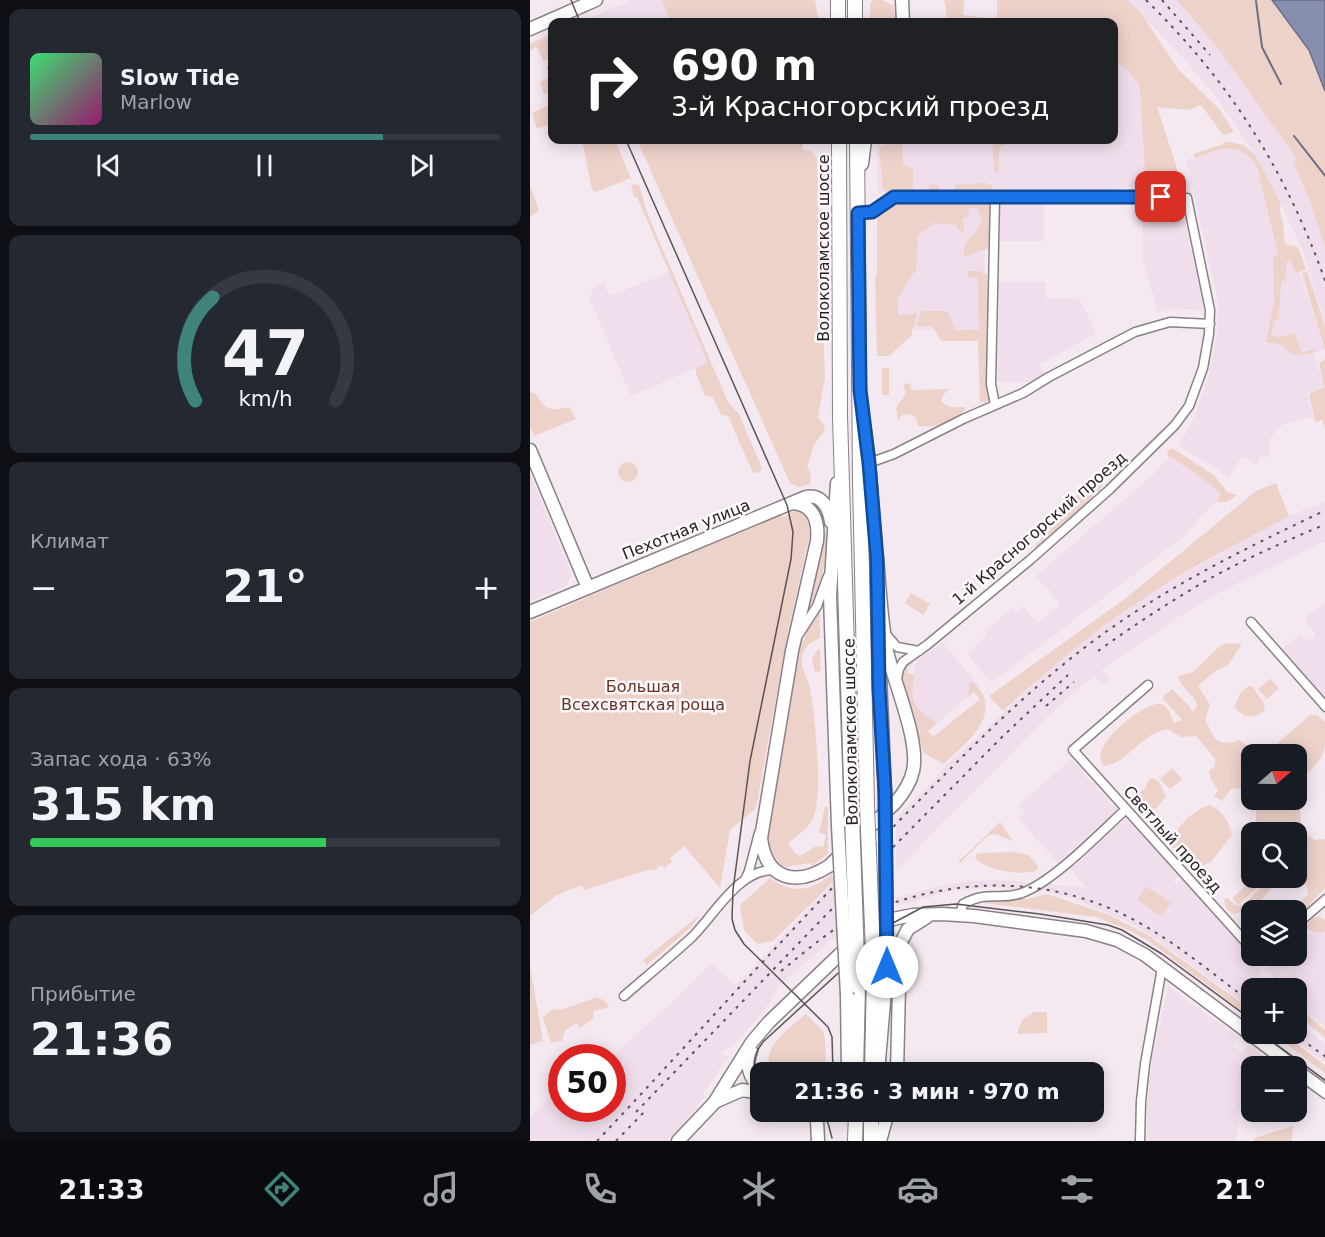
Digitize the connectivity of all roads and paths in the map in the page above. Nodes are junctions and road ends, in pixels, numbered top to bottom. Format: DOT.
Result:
graph roads {
  1 [pos="596,0"];
  2 [pos="838,0"];
  3 [pos="855,0"];
  4 [pos="902,0"];
  5 [pos="555,18"];
  6 [pos="838,18"];
  7 [pos="855,18"];
  8 [pos="903,18"];
  9 [pos="548,21"];
  10 [pos="530,29"];
  11 [pos="839,144"];
  12 [pos="857,144"];
  13 [pos="865,144"];
  14 [pos="995,197"];
  15 [pos="858,210"];
  16 [pos="1210,324"];
  17 [pos="860,390"];
  18 [pos="995,405"];
  19 [pos="840,428"];
  20 [pos="530,450"];
  21 [pos="869,463"];
  22 [pos="792,503"];
  23 [pos="834,535"];
  24 [pos="877,559"];
  25 [pos="831,567"];
  26 [pos="588,588"];
  27 [pos="530,612"];
  28 [pos="1251,622"];
  29 [pos="885,632"];
  30 [pos="792,651"];
  31 [pos="920,651"];
  32 [pos="897,681"];
  33 [pos="1148,684"];
  34 [pos="1325,707"];
  35 [pos="1126,809"];
  36 [pos="761,828"];
  37 [pos="775,870"];
  38 [pos="745,881"];
  39 [pos="1325,899"];
  40 [pos="960,914"];
  41 [pos="934,915"];
  42 [pos="1307,915"];
  43 [pos="871,929"];
  44 [pos="1241,937"];
  45 [pos="900,944"];
  46 [pos="1162,968"];
  47 [pos="852,991"];
  48 [pos="624,996"];
  49 [pos="757,1036"];
  50 [pos="1280,1056"];
  51 [pos="846,1062"];
  52 [pos="856,1062"];
  53 [pos="872,1062"];
  54 [pos="879,1062"];
  55 [pos="898,1062"];
  56 [pos="750,1073"];
  57 [pos="733,1075"];
  58 [pos="1307,1078"];
  59 [pos="750,1085"];
  60 [pos="750,1090"];
  61 [pos="1325,1092"];
  62 [pos="714,1103"];
  63 [pos="817,1122"];
  64 [pos="852,1122"];
  65 [pos="855,1122"];
  66 [pos="873,1122"];
  67 [pos="883,1122"];
  68 [pos="874,1139"];
  69 [pos="678,1141"];
  70 [pos="818,1141"];
  71 [pos="854,1141"];
  72 [pos="1140,1141"];
  1 -- 5 [label="main road"];
  2 -- 6 [label="main road"];
  3 -- 7 [label="main road"];
  4 -- 8 [label="main road"];
  9 -- 10 [label="main road"];
  11 -- 19 [label="main road, Волоколамское шоссе"];
  12 -- 15 [label="main road, Волоколамское шоссе"];
  13 -- 15 [label="main road"];
  14 -- 15 [label="street"];
  14 -- 16 [label="street, 1-й Красногорский проезд"];
  14 -- 18 [label="street"];
  15 -- 17 [label="main road, Волоколамское шоссе"];
  16 -- 18 [label="street"];
  16 -- 31 [label="street, 1-й Красногорский проезд"];
  17 -- 21 [label="main road, Волоколамское шоссе"];
  17 -- 53 [label="main road, Волоколамское шоссе, bridge"];
  18 -- 21 [label="street"];
  19 -- 23 [label="main road, Волоколамское шоссе"];
  19 -- 47 [label="main road, Волоколамское шоссе, bridge"];
  20 -- 26 [label="main road"];
  21 -- 24 [label="main road, Волоколамское шоссе"];
  22 -- 23 [label="main road, Пехотная улица"];
  22 -- 26 [label="main road, Пехотная улица"];
  22 -- 30 [label="main road"];
  23 -- 25 [label="main road, Волоколамское шоссе"];
  24 -- 29 [label="main road"];
  24 -- 54 [label="main road, Волоколамское шоссе, bridge"];
  25 -- 30 [label="street"];
  25 -- 47 [label="main road, Волоколамское шоссе, bridge"];
  26 -- 27 [label="main road, Пехотная улица"];
  28 -- 34 [label="street"];
  29 -- 31 [label="street"];
  29 -- 32 [label="main road"];
  30 -- 36 [label="main road"];
  31 -- 32 [label="street, 1-й Красногорский проезд"];
  32 -- 37 [label="main road"];
  33 -- 35 [label="street, Светлый проезд"];
  35 -- 40 [label="street"];
  35 -- 44 [label="street, Светлый проезд"];
  36 -- 37 [label="main road"];
  36 -- 38 [label="street"];
  37 -- 38 [label="street"];
  38 -- 48 [label="street"];
  39 -- 42 [label="street"];
  40 -- 41 [label="main road"];
  40 -- 46 [label="main road"];
  41 -- 43 [label="main road"];
  41 -- 45 [label="main road"];
  43 -- 45 [label="main road"];
  43 -- 49 [label="main road"];
  45 -- 55 [label="main road"];
  46 -- 50 [label="main road"];
  46 -- 72 [label="street"];
  47 -- 51 [label="main road, Волоколамское шоссе"];
  47 -- 52 [label="main road, Волоколамское шоссе"];
  49 -- 56 [label="main road"];
  49 -- 57 [label="main road"];
  57 -- 59 [label="main road"];
  57 -- 62 [label="main road"];
  58 -- 61 [label="main road"];
  60 -- 62 [label="main road"];
  62 -- 69 [label="main road"];
  63 -- 70 [label="main road"];
  64 -- 71 [label="main road"];
  65 -- 71 [label="main road"];
  66 -- 68 [label="main road"];
  67 -- 68 [label="main road"];
}
